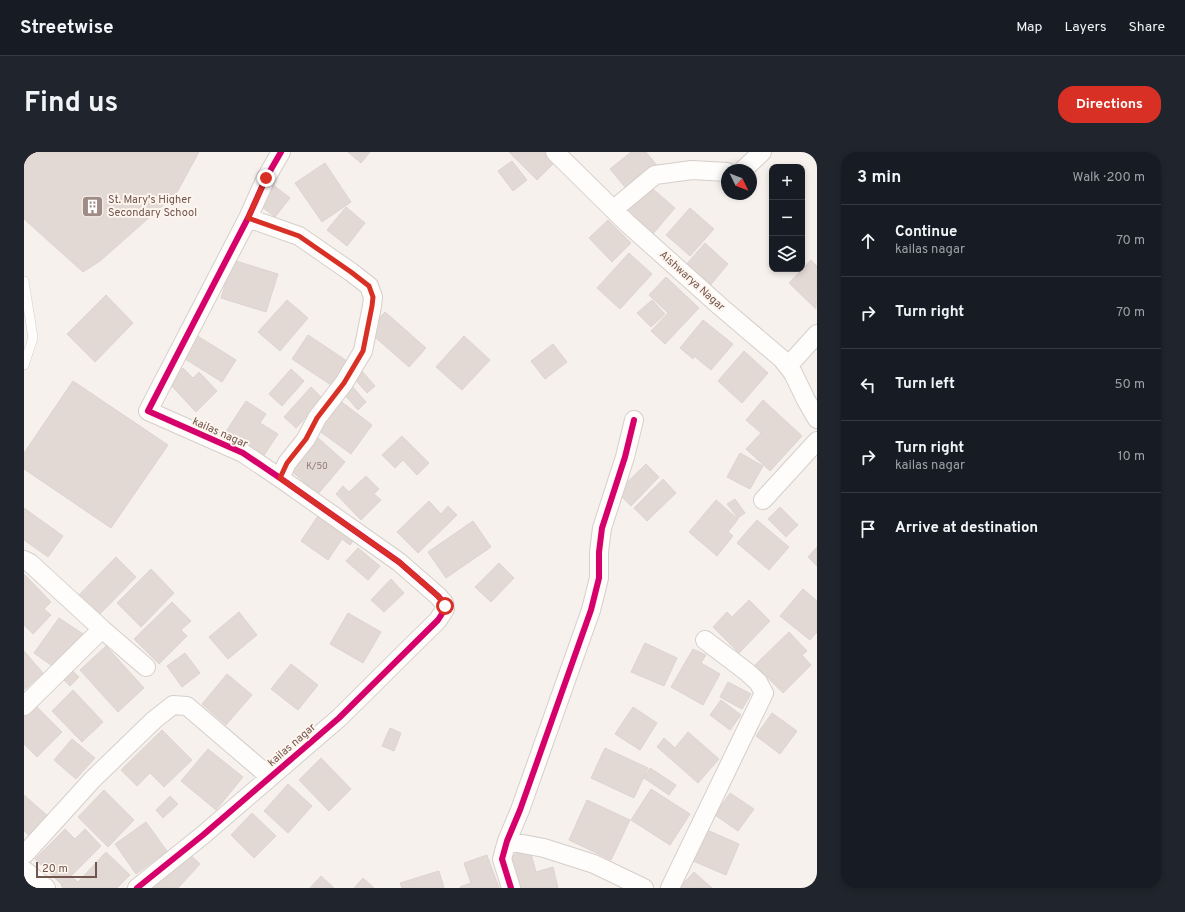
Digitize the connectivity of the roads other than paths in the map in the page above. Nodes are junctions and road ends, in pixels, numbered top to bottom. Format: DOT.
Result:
graph roads {
  1 [pos="281,152"];
  2 [pos="555,152"];
  3 [pos="762,152"];
  4 [pos="749,164"];
  5 [pos="721,172"];
  6 [pos="614,209"];
  7 [pos="248,218"];
  8 [pos="24,281"];
  9 [pos="817,334"];
  10 [pos="24,365"];
  11 [pos="788,366"];
  12 [pos="811,394"];
  13 [pos="817,419"];
  14 [pos="634,420"];
  15 [pos="817,441"];
  16 [pos="280,478"];
  17 [pos="763,500"];
  18 [pos="24,560"];
  19 [pos="102,629"];
  20 [pos="705,640"];
  21 [pos="146,667"];
  22 [pos="24,706"];
  23 [pos="270,777"];
  24 [pos="507,841"];
  25 [pos="24,855"];
  26 [pos="24,870"];
  27 [pos="46,888"];
  28 [pos="137,888"];
  29 [pos="511,888"];
  30 [pos="644,888"];
  31 [pos="670,888"];
  1 -- 7 [label="street, kailas nagar"];
  2 -- 6 [label="street, Aishwarya Nagar"];
  3 -- 4 [label="street"];
  5 -- 6 [label="street"];
  6 -- 11 [label="street, Aishwarya Nagar"];
  7 -- 16 [label="street"];
  7 -- 16 [label="street, kailas nagar"];
  8 -- 10 [label="lane"];
  9 -- 11 [label="street"];
  11 -- 12 [label="street, Aishwarya Nagar"];
  12 -- 13 [label="street, Aishwarya Nagar"];
  14 -- 24 [label="street"];
  15 -- 17 [label="street"];
  16 -- 23 [label="street, kailas nagar"];
  18 -- 19 [label="street"];
  19 -- 21 [label="street"];
  19 -- 22 [label="street"];
  20 -- 31 [label="street"];
  23 -- 25 [label="street"];
  23 -- 28 [label="street, kailas nagar"];
  24 -- 29 [label="street"];
  24 -- 30 [label="street"];
  26 -- 27 [label="street"];
}
